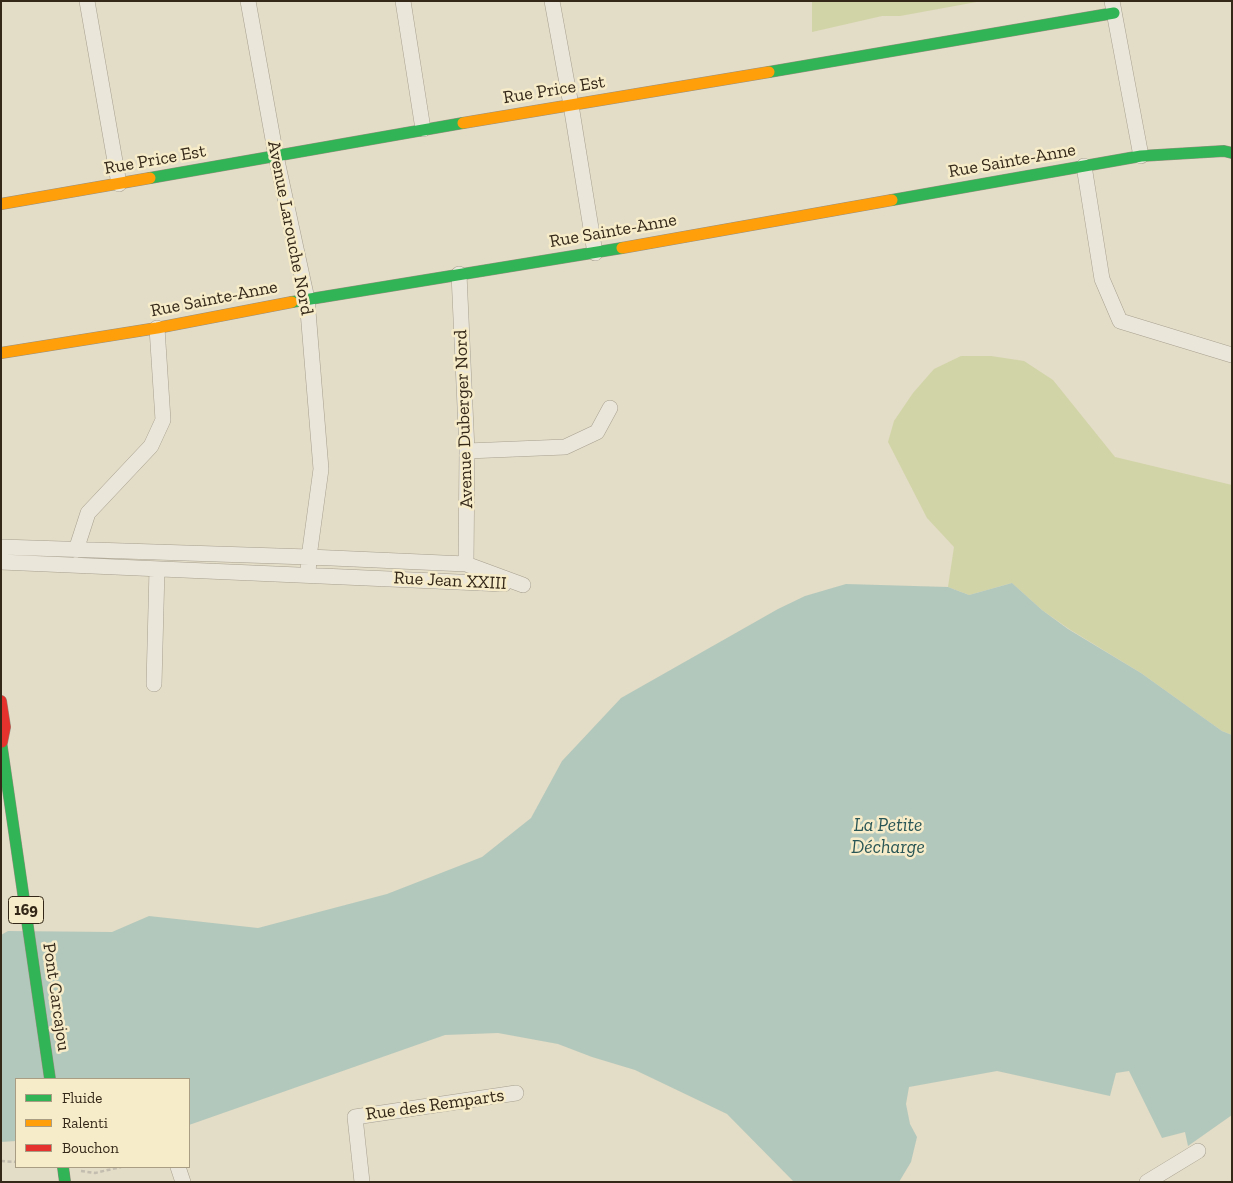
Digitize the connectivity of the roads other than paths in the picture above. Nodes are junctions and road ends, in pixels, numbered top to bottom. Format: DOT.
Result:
graph roads {
  1 [pos="87,1"];
  2 [pos="248,1"];
  3 [pos="403,1"];
  4 [pos="552,1"];
  5 [pos="1113,7"];
  6 [pos="571,105"];
  7 [pos="423,129"];
  8 [pos="1232,153"];
  9 [pos="276,156"];
  10 [pos="1141,156"];
  11 [pos="1084,166"];
  12 [pos="119,184"];
  13 [pos="1,204"];
  14 [pos="595,253"];
  15 [pos="459,274"];
  16 [pos="307,299"];
  17 [pos="157,328"];
  18 [pos="1,352"];
  19 [pos="1232,355"];
  20 [pos="610,408"];
  21 [pos="467,451"];
  22 [pos="1,547"];
  23 [pos="76,550"];
  24 [pos="309,557"];
  25 [pos="1,562"];
  26 [pos="466,564"];
  27 [pos="157,569"];
  28 [pos="308,575"];
  29 [pos="154,684"];
  30 [pos="1,701"];
  31 [pos="1,741"];
  32 [pos="50,1078"];
  33 [pos="516,1093"];
  34 [pos="1198,1151"];
  35 [pos="63,1168"];
  36 [pos="178,1168"];
  37 [pos="65,1182"];
  38 [pos="183,1182"];
  39 [pos="362,1182"];
  40 [pos="1147,1182"];
  1 -- 12 [label="street"];
  2 -- 9 [label="street, Avenue Larouche Nord"];
  3 -- 7 [label="street"];
  4 -- 6 [label="street"];
  5 -- 6 [label="street, Rue Price Est"];
  5 -- 10 [label="street"];
  6 -- 7 [label="street, Rue Price Est"];
  6 -- 14 [label="street"];
  7 -- 9 [label="street, Rue Price Est"];
  8 -- 10 [label="street, Rue Sainte-Anne"];
  9 -- 12 [label="street, Rue Price Est"];
  9 -- 16 [label="street, Avenue Larouche Nord"];
  10 -- 11 [label="street, Rue Sainte-Anne"];
  11 -- 14 [label="street, Rue Sainte-Anne"];
  11 -- 19 [label="street"];
  12 -- 13 [label="street, Rue Price Est"];
  14 -- 15 [label="street, Rue Sainte-Anne"];
  15 -- 16 [label="street, Rue Sainte-Anne"];
  15 -- 21 [label="street, Avenue Duberger Nord"];
  16 -- 17 [label="street, Rue Sainte-Anne"];
  16 -- 24 [label="street, Avenue Larouche Nord"];
  17 -- 18 [label="street, Rue Sainte-Anne"];
  17 -- 23 [label="street"];
  20 -- 21 [label="street"];
  21 -- 26 [label="street, Avenue Duberger Nord"];
  22 -- 23 [label="street, Rue Jean XXIII"];
  23 -- 24 [label="street, Rue Jean XXIII"];
  24 -- 26 [label="street, Rue Jean XXIII"];
  24 -- 28 [label="street, Avenue Larouche Nord"];
  25 -- 27 [label="street, Rue Jean XXIII"];
  26 -- 28 [label="street, Rue Jean XXIII"];
  27 -- 28 [label="street, Rue Jean XXIII"];
  27 -- 29 [label="street"];
  30 -- 31 [label="street, Pont Carcajou"];
  31 -- 32 [label="street, Pont Carcajou / 169"];
  33 -- 39 [label="street, Rue des Remparts"];
  34 -- 40 [label="street"];
  35 -- 37 [label="street, bridge"];
  36 -- 38 [label="street"];
}
